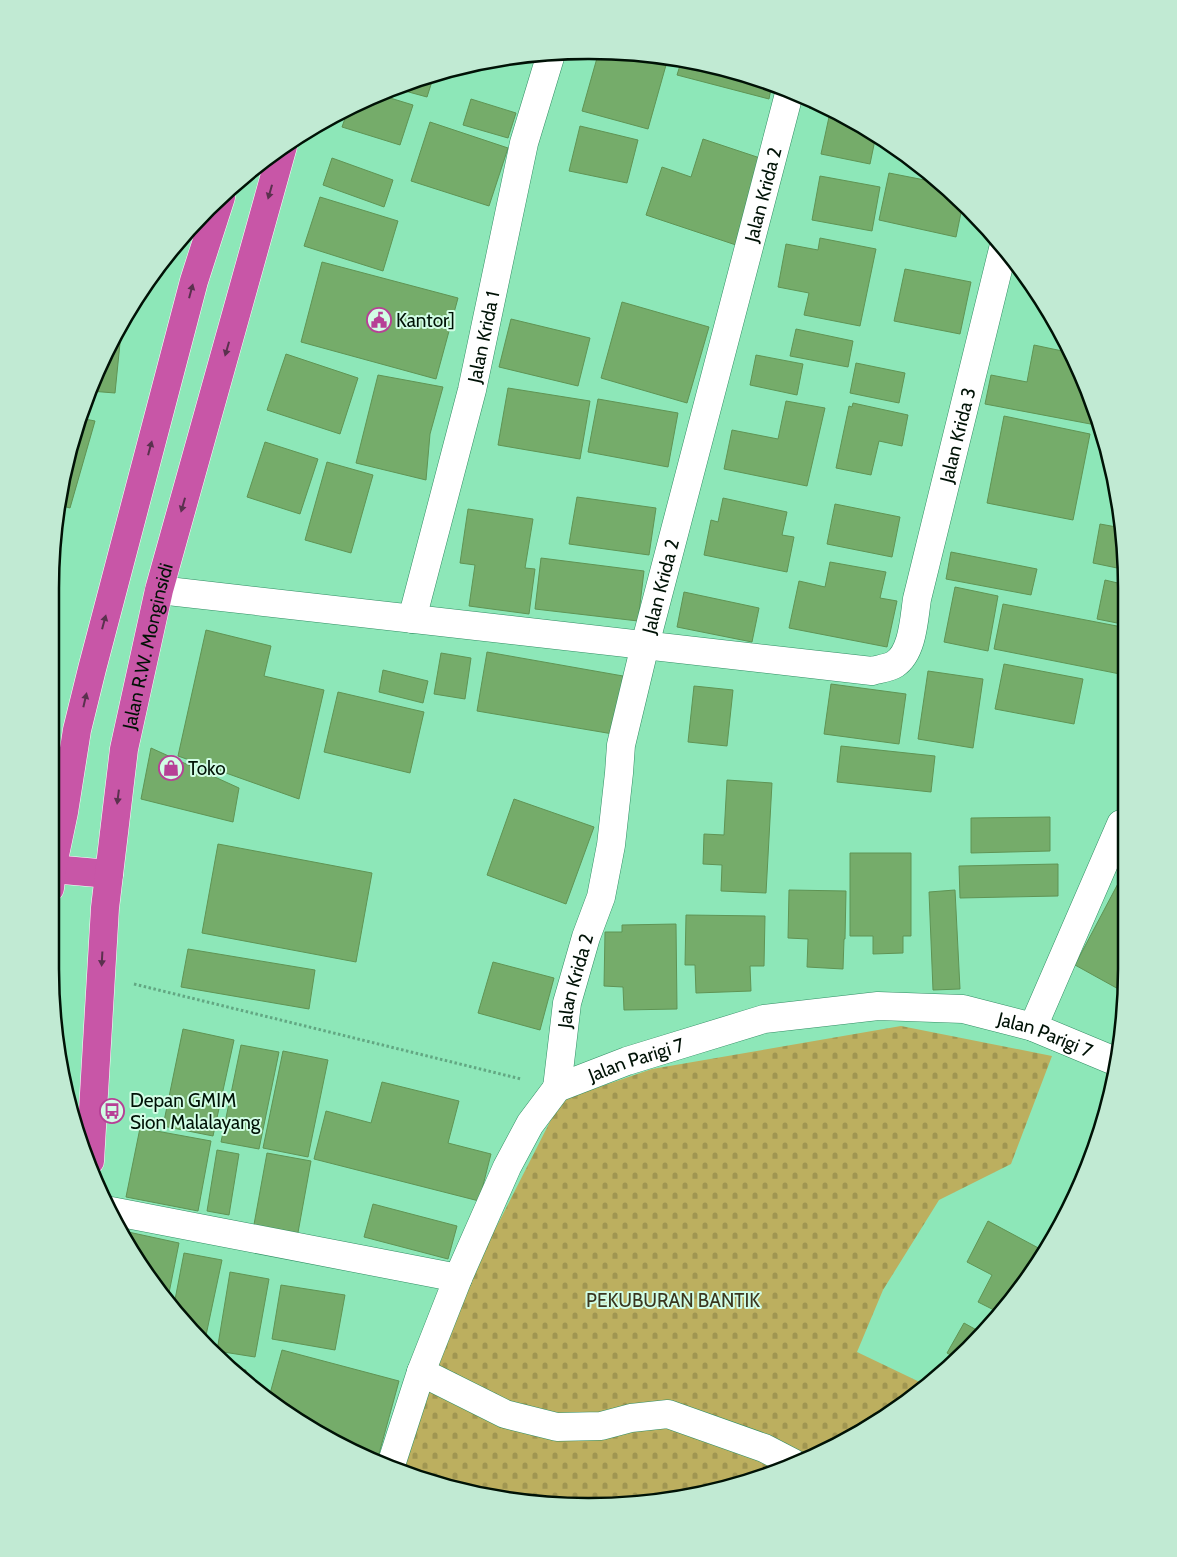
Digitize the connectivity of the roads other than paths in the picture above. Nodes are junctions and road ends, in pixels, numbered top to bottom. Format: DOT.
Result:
graph roads {
  1 [pos="549,60"];
  2 [pos="788,98"];
  3 [pos="281,157"];
  4 [pos="216,212"];
  5 [pos="1001,256"];
  6 [pos="159,590"];
  7 [pos="412,620"];
  8 [pos="645,645"];
  9 [pos="1118,831"];
  10 [pos="59,838"];
  11 [pos="109,874"];
  12 [pos="59,878"];
  13 [pos="1033,1027"];
  14 [pos="1110,1059"];
  15 [pos="557,1088"];
  16 [pos="91,1149"];
  17 [pos="119,1213"];
  18 [pos="458,1278"];
  19 [pos="421,1372"];
  20 [pos="392,1460"];
  21 [pos="787,1460"];
  1 -- 7 [label="street, Jalan Krida 1"];
  2 -- 8 [label="street, Jalan Krida 2"];
  3 -- 6 [label="highway, Jalan R.W. Monginsidi, one-way"];
  10 -- 4 [label="highway, one-way"];
  5 -- 8 [label="street, Jalan Krida 3"];
  6 -- 7 [label="street, Jalan Krida 3"];
  6 -- 11 [label="highway, Jalan R.W. Monginsidi, one-way"];
  7 -- 8 [label="street, Jalan Krida 3"];
  8 -- 15 [label="street, Jalan Krida 2"];
  9 -- 13 [label="street"];
  11 -- 12 [label="highway"];
  11 -- 16 [label="highway, Jalan R.W. Monginsidi, one-way"];
  13 -- 14 [label="street, Jalan Parigi 7"];
  13 -- 15 [label="street, Jalan Parigi 7"];
  15 -- 18 [label="street"];
  17 -- 18 [label="street"];
  18 -- 19 [label="street"];
  19 -- 20 [label="street"];
  19 -- 21 [label="street"];
}
